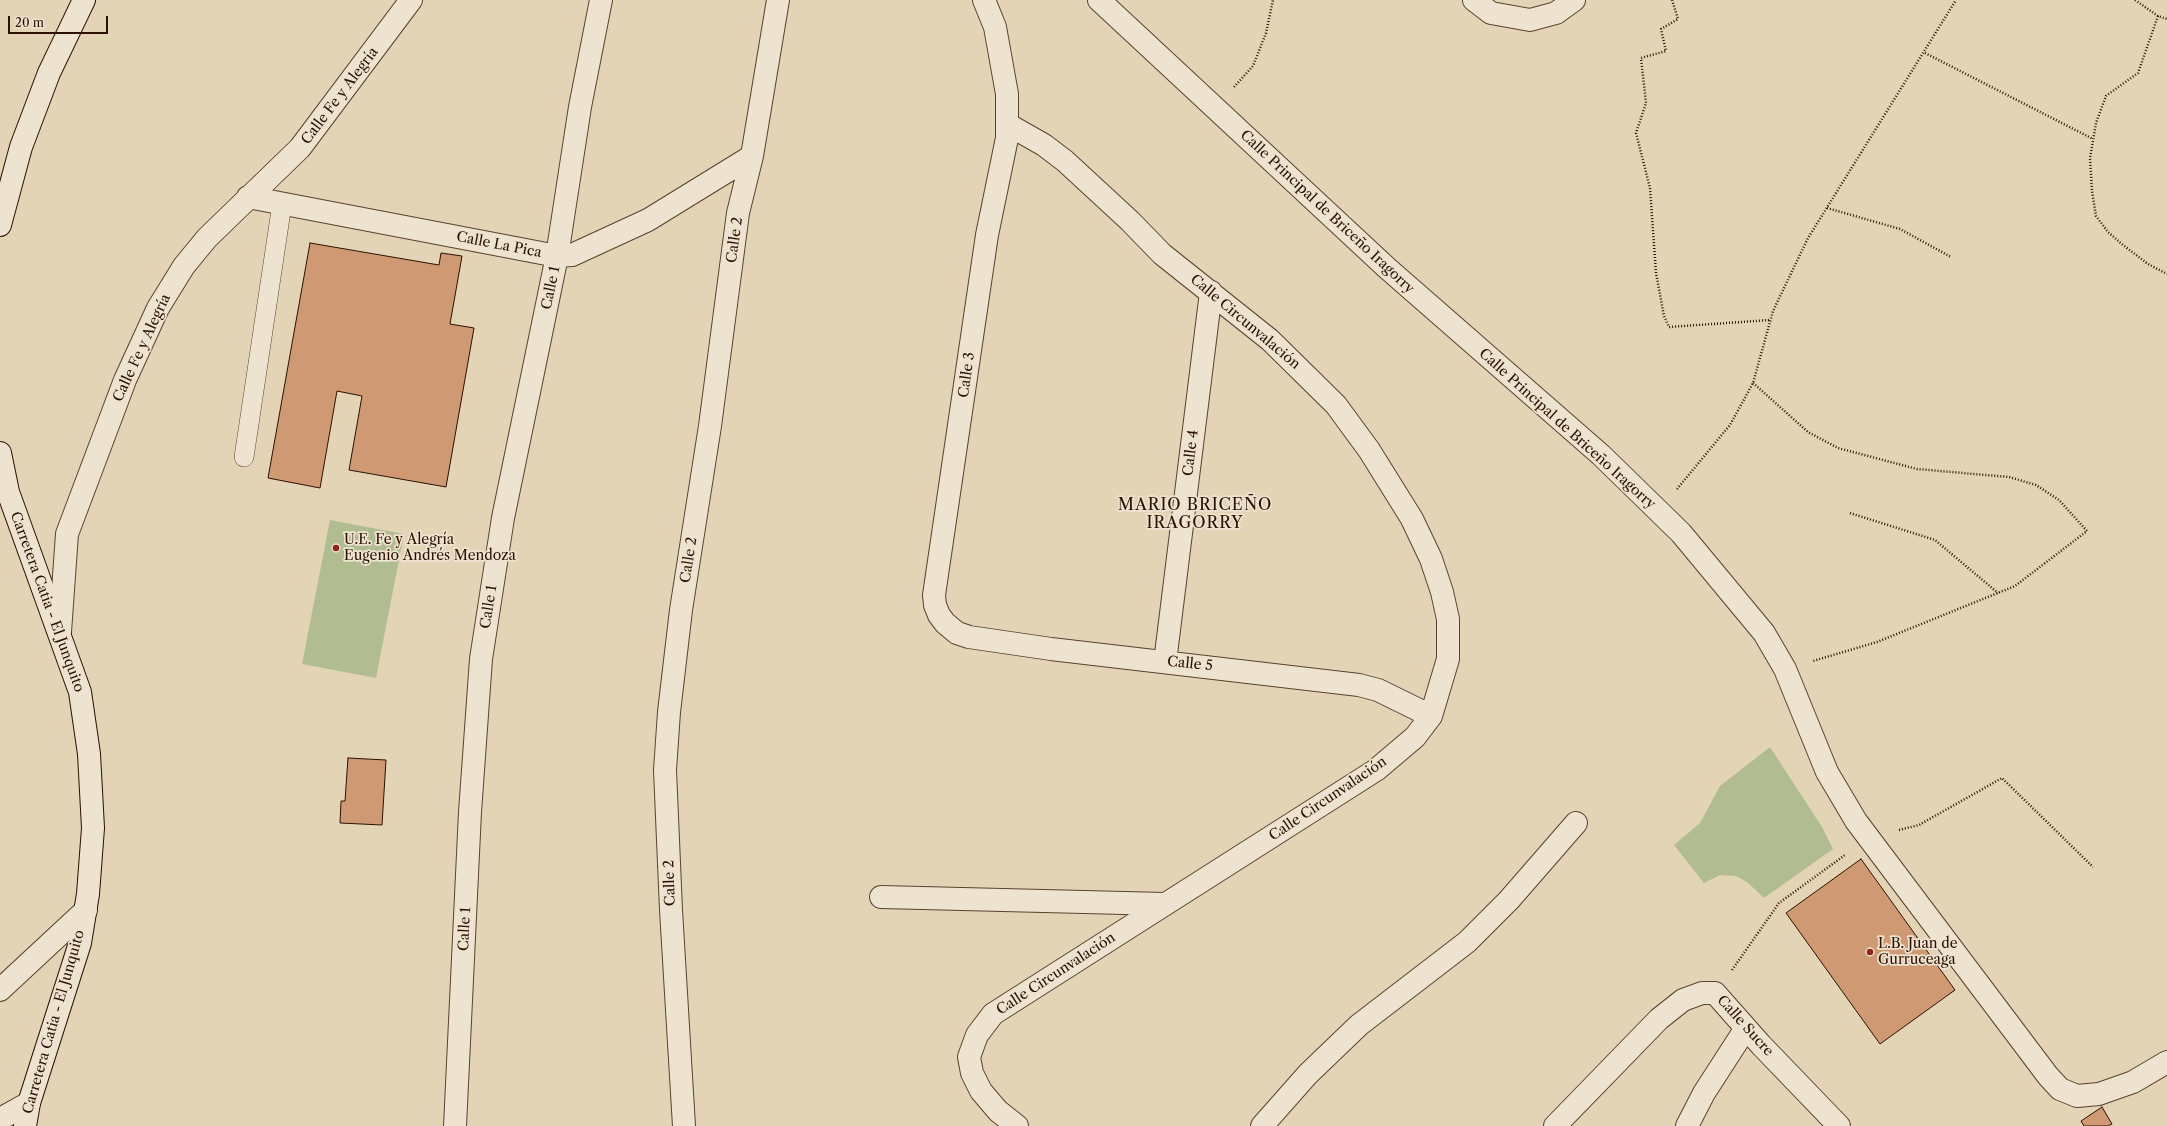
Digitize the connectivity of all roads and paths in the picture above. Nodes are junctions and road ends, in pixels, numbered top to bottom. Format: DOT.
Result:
graph roads {
  1 [pos="84,0"];
  2 [pos="411,0"];
  3 [pos="601,0"];
  4 [pos="778,0"];
  5 [pos="984,0"];
  6 [pos="1099,0"];
  7 [pos="1273,0"];
  8 [pos="1474,0"];
  9 [pos="1574,0"];
  10 [pos="1672,0"];
  11 [pos="1956,0"];
  12 [pos="2135,0"];
  13 [pos="2158,16"];
  14 [pos="2167,19"];
  15 [pos="1925,53"];
  16 [pos="1214,108"];
  17 [pos="1007,124"];
  18 [pos="2093,139"];
  19 [pos="752,156"];
  20 [pos="248,197"];
  21 [pos="282,204"];
  22 [pos="1827,208"];
  23 [pos="0,225"];
  24 [pos="558,256"];
  25 [pos="1951,256"];
  26 [pos="2167,274"];
  27 [pos="1210,292"];
  28 [pos="1770,320"];
  29 [pos="1752,383"];
  30 [pos="0,453"];
  31 [pos="244,457"];
  32 [pos="1659,511"];
  33 [pos="1850,513"];
  34 [pos="1998,593"];
  35 [pos="945,624"];
  36 [pos="60,632"];
  37 [pos="1165,662"];
  38 [pos="1785,669"];
  39 [pos="1431,716"];
  40 [pos="1576,823"];
  41 [pos="1868,838"];
  42 [pos="2093,867"];
  43 [pos="881,897"];
  44 [pos="1165,904"];
  45 [pos="86,910"];
  46 [pos="0,990"];
  47 [pos="1715,993"];
  48 [pos="1746,1028"];
  49 [pos="2167,1062"];
  50 [pos="28,1103"];
  51 [pos="0,1120"];
  52 [pos="24,1126"];
  53 [pos="455,1126"];
  54 [pos="684,1126"];
  55 [pos="1017,1126"];
  56 [pos="1262,1126"];
  57 [pos="1555,1126"];
  58 [pos="1687,1126"];
  59 [pos="1839,1126"];
  1 -- 23 [label="street"];
  2 -- 20 [label="street, Calle Fe y Alegría"];
  3 -- 24 [label="street, Calle 1"];
  4 -- 19 [label="street, Calle 2"];
  5 -- 17 [label="street"];
  6 -- 16 [label="street, Calle Principal de Briceño Iragorry"];
  7 -- 16 [label="path"];
  8 -- 9 [label="street"];
  10 -- 28 [label="path"];
  11 -- 15 [label="path"];
  12 -- 13 [label="path"];
  13 -- 14 [label="path"];
  13 -- 18 [label="path"];
  15 -- 18 [label="path"];
  15 -- 22 [label="path"];
  16 -- 32 [label="street, Calle Principal de Briceño Iragorry"];
  17 -- 27 [label="street, Calle Circunvalación"];
  17 -- 35 [label="street, Calle 3"];
  18 -- 26 [label="path"];
  19 -- 24 [label="street, Calle La Pica"];
  19 -- 54 [label="street, Calle 2"];
  20 -- 21 [label="street, Calle La Pica"];
  20 -- 36 [label="street, Calle Fe y Alegría"];
  21 -- 24 [label="street, Calle La Pica"];
  21 -- 31 [label="lane"];
  22 -- 25 [label="path"];
  22 -- 28 [label="path"];
  24 -- 53 [label="street, Calle 1"];
  27 -- 37 [label="street, Calle 4"];
  27 -- 39 [label="street, Calle Circunvalación"];
  28 -- 29 [label="path"];
  29 -- 32 [label="path"];
  29 -- 34 [label="path"];
  30 -- 36 [label="street, Carretera Catia - El Junquito"];
  32 -- 38 [label="street, Calle Principal de Briceño Iragorry"];
  33 -- 34 [label="path"];
  34 -- 38 [label="path"];
  35 -- 37 [label="street, Calle 5"];
  36 -- 45 [label="street, Carretera Catia - El Junquito"];
  37 -- 39 [label="street, Calle 5"];
  38 -- 41 [label="street, Calle Principal de Briceño Iragorry"];
  39 -- 44 [label="street, Calle Circunvalación"];
  40 -- 56 [label="street"];
  41 -- 42 [label="path"];
  41 -- 47 [label="path"];
  41 -- 49 [label="street, Calle Principal de Briceño Iragorry"];
  43 -- 44 [label="street"];
  44 -- 55 [label="street, Calle Circunvalación"];
  45 -- 46 [label="street"];
  45 -- 50 [label="street, Carretera Catia - El Junquito"];
  47 -- 48 [label="street, Calle Sucre"];
  47 -- 57 [label="street, Calle Sucre"];
  48 -- 58 [label="street"];
  48 -- 59 [label="street, Calle Sucre"];
  50 -- 51 [label="street"];
  50 -- 52 [label="street, Carretera Catia - El Junquito"];
}
